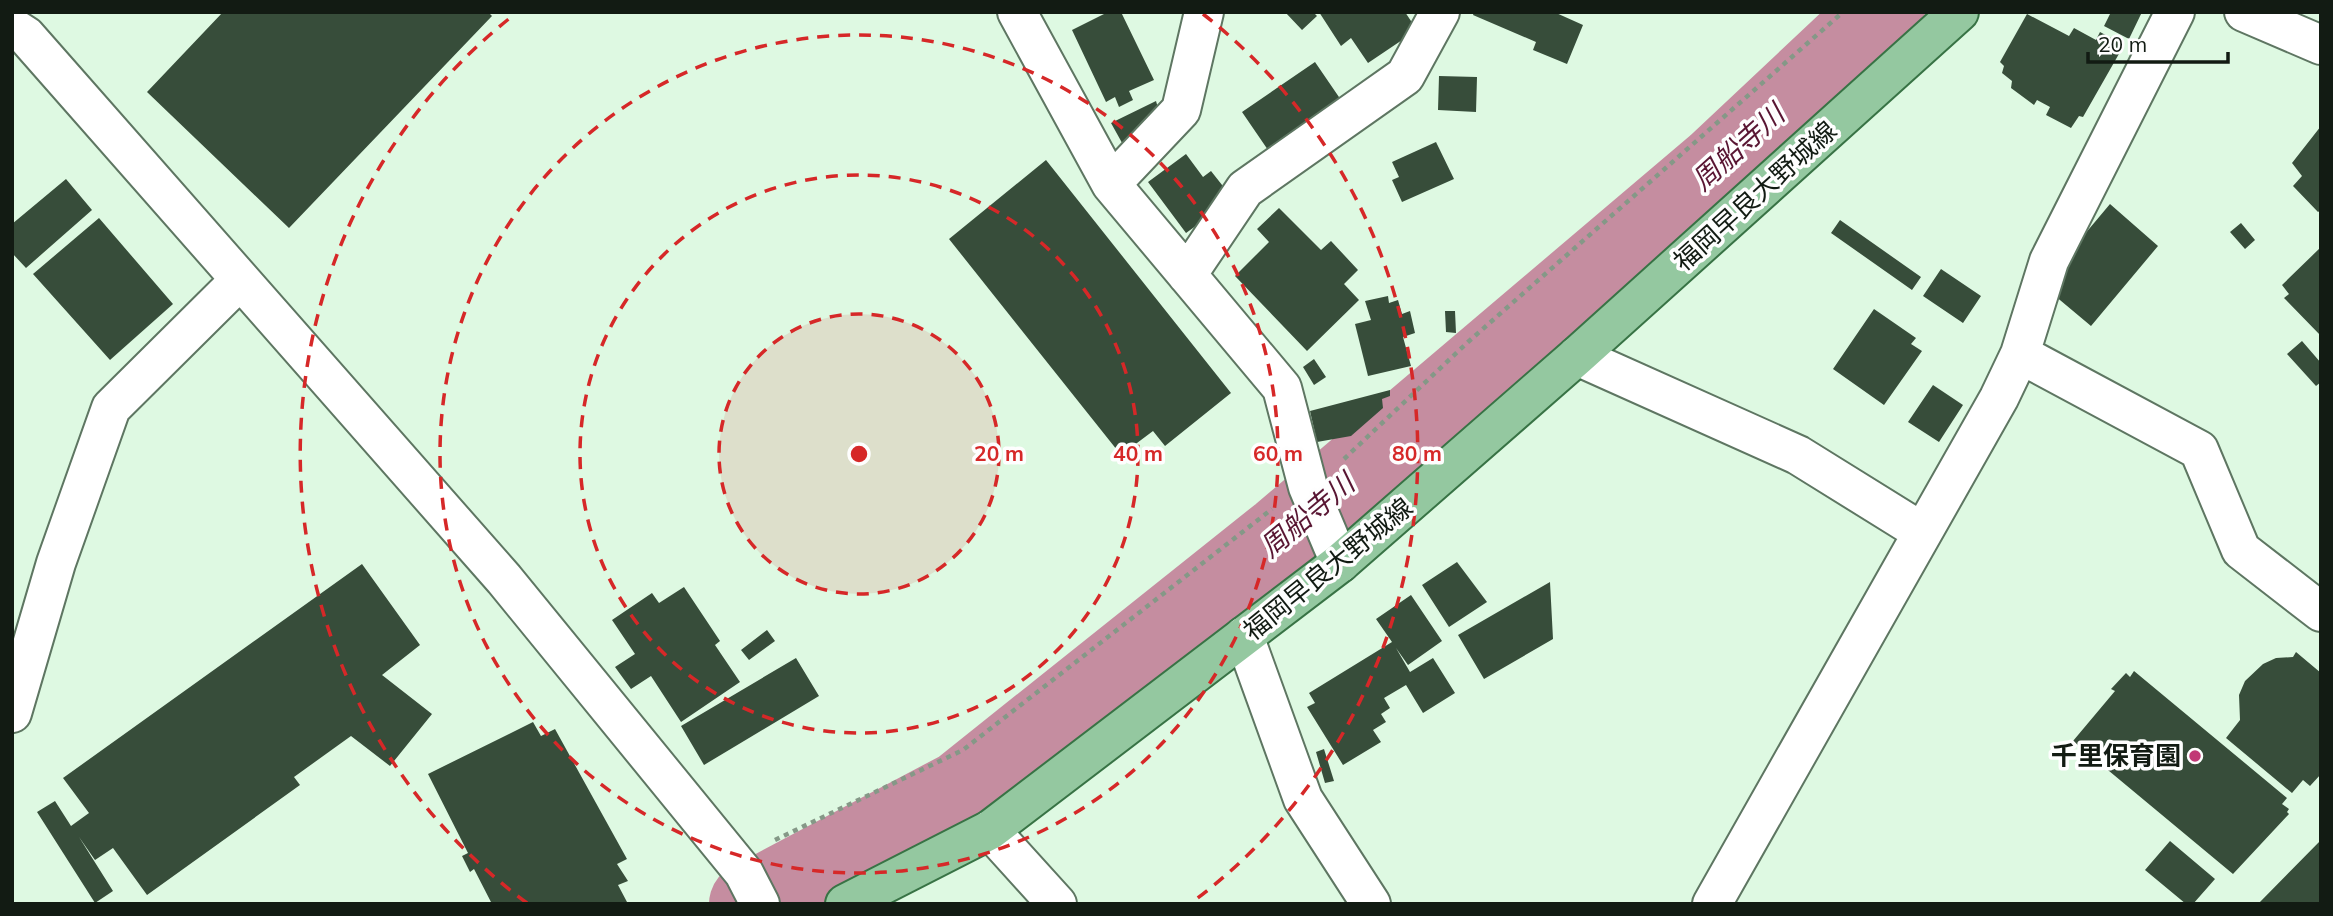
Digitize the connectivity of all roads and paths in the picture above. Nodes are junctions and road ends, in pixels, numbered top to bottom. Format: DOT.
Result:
graph roads {
  1 [pos="1017,12"];
  2 [pos="1204,12"];
  3 [pos="1440,12"];
  4 [pos="1843,12"];
  5 [pos="1959,12"];
  6 [pos="2175,12"];
  7 [pos="2244,12"];
  8 [pos="12,27"];
  9 [pos="2321,45"];
  10 [pos="1111,184"];
  11 [pos="1187,275"];
  12 [pos="240,280"];
  13 [pos="2020,354"];
  14 [pos="1577,356"];
  15 [pos="1307,483"];
  16 [pos="1274,508"];
  17 [pos="1922,532"];
  18 [pos="1340,564"];
  19 [pos="2321,612"];
  20 [pos="1244,636"];
  21 [pos="12,713"];
  22 [pos="989,830"];
  23 [pos="746,879"];
  24 [pos="845,904"];
  25 [pos="1057,904"];
  26 [pos="1371,904"];
  27 [pos="1712,904"];
  1 -- 10 [label="street"];
  2 -- 10 [label="street"];
  3 -- 11 [label="street"];
  4 -- 15 [label="path"];
  5 -- 14 [label="main road, 福岡早良大野城線"];
  6 -- 13 [label="street"];
  7 -- 9 [label="street"];
  8 -- 12 [label="street"];
  10 -- 11 [label="street"];
  11 -- 15 [label="street"];
  12 -- 21 [label="street"];
  12 -- 23 [label="street"];
  13 -- 17 [label="street"];
  13 -- 19 [label="street"];
  14 -- 17 [label="street"];
  14 -- 18 [label="main road, 福岡早良大野城線"];
  15 -- 18 [label="street"];
  16 -- 23 [label="path"];
  17 -- 27 [label="street"];
  18 -- 20 [label="main road, 福岡早良大野城線"];
  20 -- 22 [label="main road, 福岡早良大野城線"];
  20 -- 26 [label="street"];
  22 -- 24 [label="main road, 福岡早良大野城線"];
  22 -- 25 [label="street"];
}
